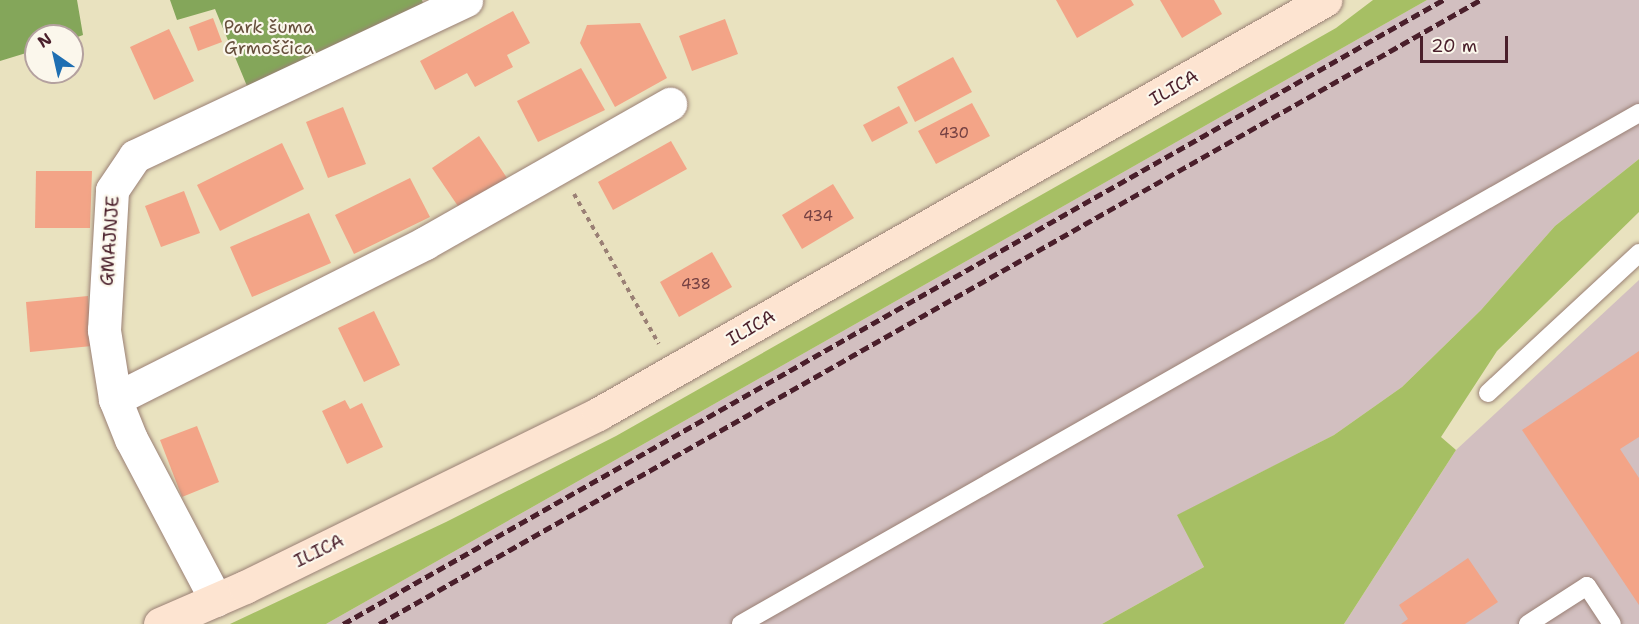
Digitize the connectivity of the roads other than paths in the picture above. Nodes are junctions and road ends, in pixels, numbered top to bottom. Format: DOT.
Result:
graph roads {
  1 [pos="466,0"];
  2 [pos="1325,0"];
  3 [pos="670,104"];
  4 [pos="1639,113"];
  5 [pos="1639,253"];
  6 [pos="1488,393"];
  7 [pos="115,399"];
  8 [pos="216,600"];
  9 [pos="160,624"];
  10 [pos="741,624"];
  11 [pos="1528,624"];
  12 [pos="1612,624"];
  1 -- 7 [label="street, GMAJNJE"];
  2 -- 8 [label="main road, ILICA"];
  3 -- 7 [label="street"];
  4 -- 10 [label="lane"];
  5 -- 6 [label="lane"];
  7 -- 8 [label="street, GMAJNJE"];
  8 -- 9 [label="main road, ILICA"];
  11 -- 12 [label="lane"];
}
